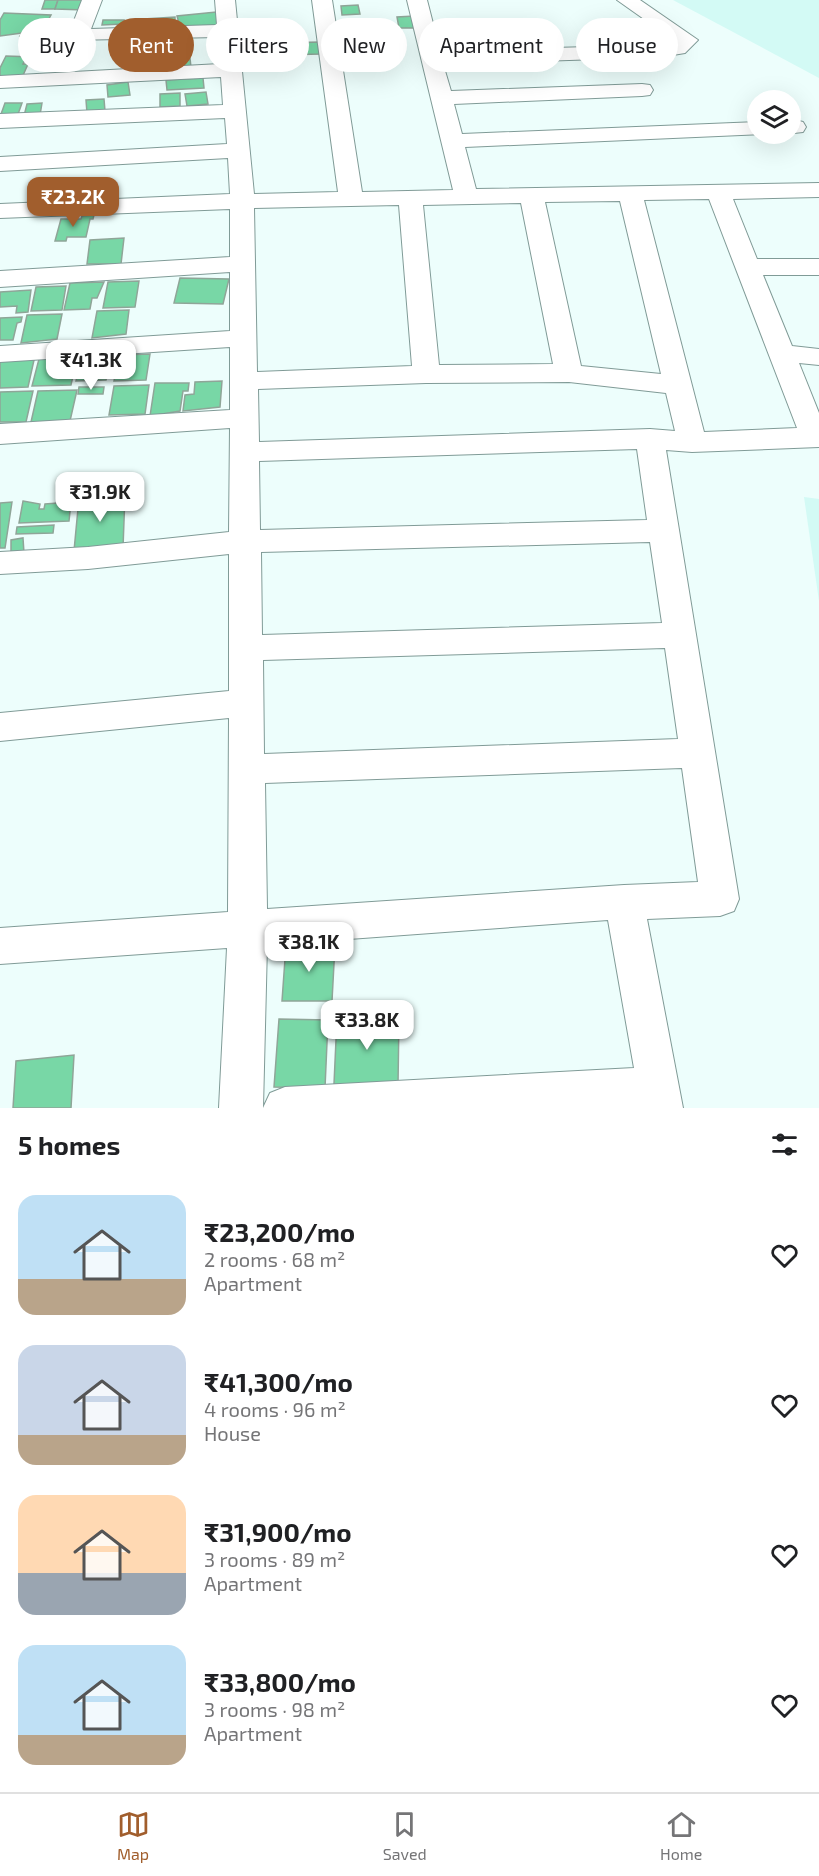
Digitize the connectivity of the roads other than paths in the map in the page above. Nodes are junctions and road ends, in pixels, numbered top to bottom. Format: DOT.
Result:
graph roads {
  1 [pos="92,0"];
  2 [pos="225,0"];
  3 [pos="322,0"];
  4 [pos="417,0"];
  5 [pos="627,0"];
  6 [pos="227,18"];
  7 [pos="422,18"];
  8 [pos="206,32"];
  9 [pos="564,54"];
  10 [pos="206,71"];
  11 [pos="231,72"];
  12 [pos="435,72"];
  13 [pos="0,82"];
  14 [pos="642,90"];
  15 [pos="441,98"];
  16 [pos="235,111"];
  17 [pos="0,121"];
  18 [pos="747,129"];
  19 [pos="452,141"];
  20 [pos="239,150"];
  21 [pos="0,164"];
  22 [pos="819,190"];
  23 [pos="718,192"];
  24 [pos="630,194"];
  25 [pos="531,195"];
  26 [pos="466,196"];
  27 [pos="410,198"];
  28 [pos="351,199"];
  29 [pos="242,201"];
  30 [pos="0,211"];
  31 [pos="243,264"];
  32 [pos="749,267"];
  33 [pos="819,267"];
  34 [pos="0,279"];
  35 [pos="244,338"];
  36 [pos="783,353"];
  37 [pos="0,354"];
  38 [pos="819,357"];
  39 [pos="569,373"];
  40 [pos="426,374"];
  41 [pos="244,381"];
  42 [pos="676,385"];
  43 [pos="244,418"];
  44 [pos="0,434"];
  45 [pos="816,437"];
  46 [pos="650,439"];
  47 [pos="692,442"];
  48 [pos="245,452"];
  49 [pos="664,531"];
  50 [pos="245,541"];
  51 [pos="0,563"];
  52 [pos="680,635"];
  53 [pos="246,648"];
  54 [pos="246,703"];
  55 [pos="0,726"];
  56 [pos="698,753"];
  57 [pos="247,769"];
  58 [pos="624,902"];
  59 [pos="248,928"];
  60 [pos="0,946"];
  61 [pos="660,1098"];
  62 [pos="241,1108"];
  63 [pos="285,1108"];
  1 -- 8 [label="street"];
  2 -- 6 [label="street"];
  3 -- 28 [label="street"];
  4 -- 7 [label="street"];
  5 -- 9 [label="street"];
  10 -- 13 [label="street"];
  11 -- 16 [label="street"];
  12 -- 15 [label="street"];
  14 -- 15 [label="street"];
  15 -- 19 [label="street"];
  16 -- 17 [label="street"];
  16 -- 20 [label="street"];
  18 -- 19 [label="street"];
  19 -- 26 [label="street"];
  20 -- 21 [label="street"];
  20 -- 29 [label="street"];
  22 -- 23 [label="street"];
  23 -- 24 [label="street"];
  23 -- 32 [label="street"];
  24 -- 25 [label="street"];
  24 -- 42 [label="street"];
  25 -- 26 [label="street"];
  25 -- 39 [label="street"];
  26 -- 27 [label="street"];
  27 -- 28 [label="street"];
  27 -- 40 [label="street"];
  28 -- 29 [label="street"];
  29 -- 30 [label="street"];
  29 -- 31 [label="street"];
  31 -- 34 [label="street"];
  31 -- 35 [label="street"];
  32 -- 33 [label="street"];
  32 -- 36 [label="street"];
  35 -- 37 [label="street"];
  35 -- 41 [label="street"];
  36 -- 38 [label="street"];
  36 -- 45 [label="street"];
  39 -- 40 [label="street"];
  39 -- 42 [label="street"];
  40 -- 41 [label="street"];
  41 -- 43 [label="street"];
  42 -- 47 [label="street"];
  43 -- 44 [label="street"];
  43 -- 48 [label="street"];
  45 -- 47 [label="street"];
  46 -- 47 [label="street"];
  46 -- 48 [label="street"];
  46 -- 49 [label="street"];
  48 -- 50 [label="street"];
  49 -- 50 [label="street"];
  49 -- 52 [label="street"];
  50 -- 51 [label="street"];
  50 -- 53 [label="street"];
  52 -- 53 [label="street"];
  52 -- 56 [label="street"];
  53 -- 54 [label="street"];
  54 -- 55 [label="street"];
  54 -- 57 [label="street"];
  56 -- 57 [label="street"];
  56 -- 58 [label="street"];
  57 -- 59 [label="street"];
  58 -- 59 [label="street"];
  58 -- 61 [label="street"];
  59 -- 60 [label="street"];
  59 -- 62 [label="street"];
  61 -- 63 [label="street"];
}
